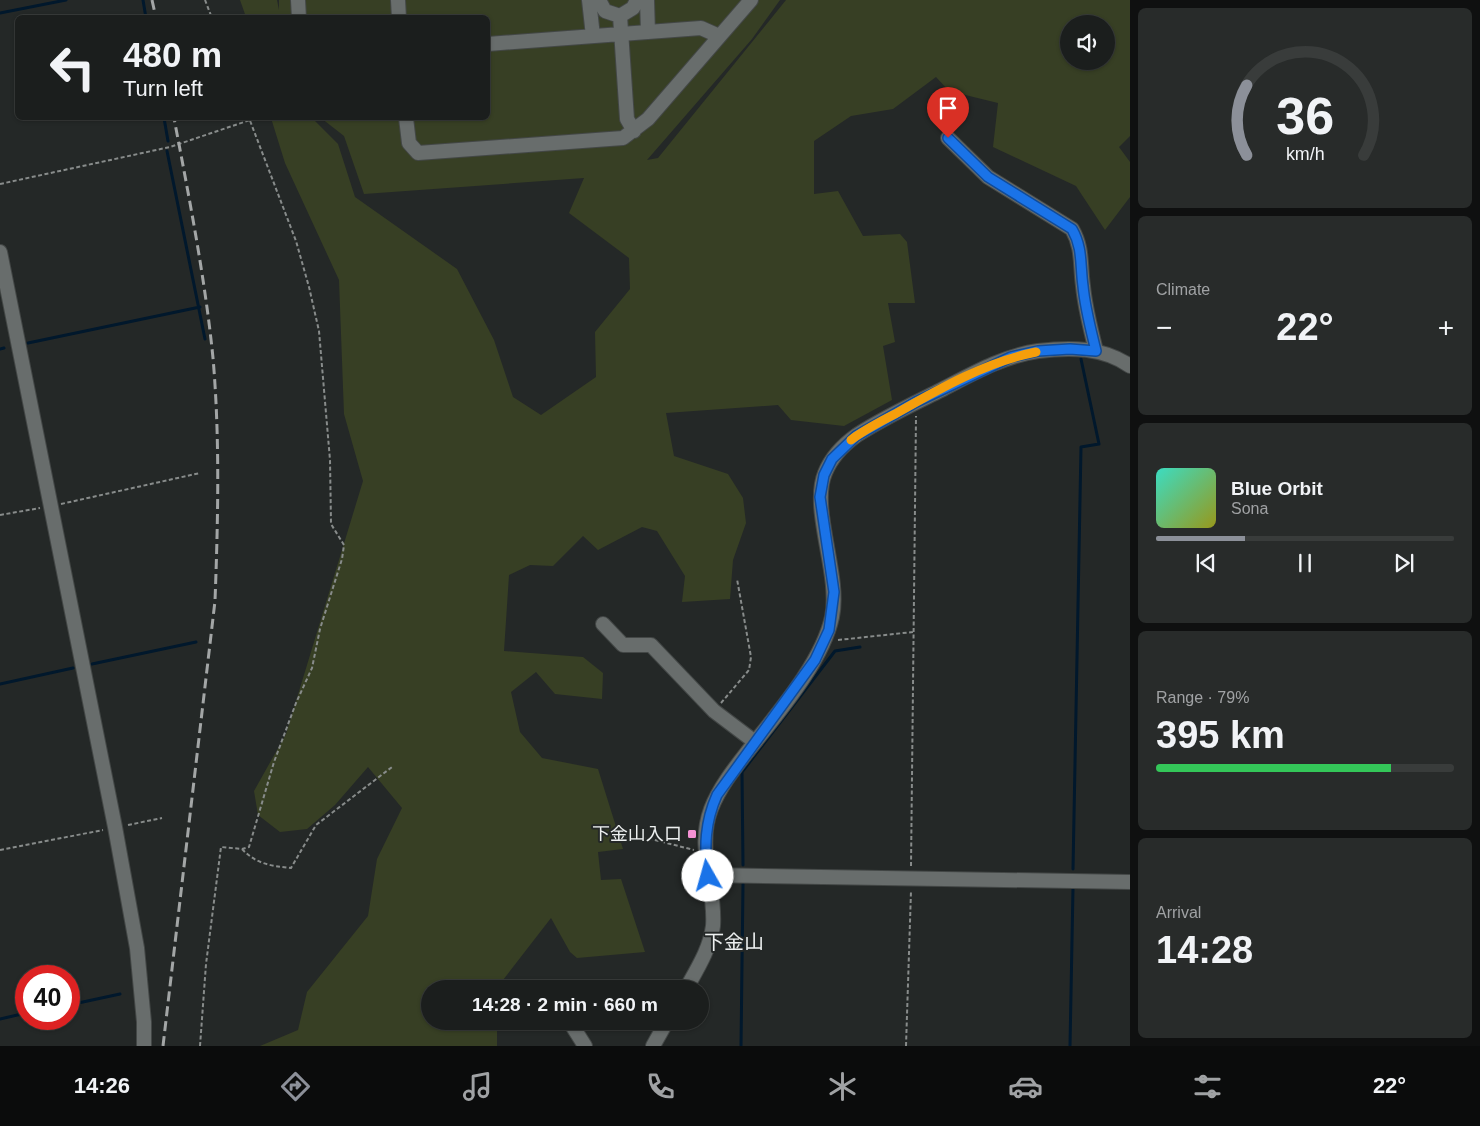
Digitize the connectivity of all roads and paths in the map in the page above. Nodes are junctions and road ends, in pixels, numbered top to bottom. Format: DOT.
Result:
graph roads {
  1 [pos="205,0"];
  2 [pos="298,0"];
  3 [pos="398,0"];
  4 [pos="589,0"];
  5 [pos="599,0"];
  6 [pos="637,0"];
  7 [pos="647,0"];
  8 [pos="751,0"];
  9 [pos="211,15"];
  10 [pos="299,15"];
  11 [pos="399,15"];
  12 [pos="620,16"];
  13 [pos="648,32"];
  14 [pos="621,34"];
  15 [pos="593,36"];
  16 [pos="719,36"];
  17 [pos="490,44"];
  18 [pos="246,120"];
  19 [pos="249,120"];
  20 [pos="406,120"];
  21 [pos="634,131"];
  22 [pos="948,138"];
  23 [pos="0,184"];
  24 [pos="0,252"];
  25 [pos="1096,351"];
  26 [pos="1130,366"];
  27 [pos="916,402"];
  28 [pos="200,473"];
  29 [pos="50,507"];
  30 [pos="0,515"];
  31 [pos="737,579"];
  32 [pos="603,624"];
  33 [pos="913,632"];
  34 [pos="824,642"];
  35 [pos="731,691"];
  36 [pos="755,742"];
  37 [pos="392,767"];
  38 [pos="162,818"];
  39 [pos="116,827"];
  40 [pos="616,838"];
  41 [pos="242,849"];
  42 [pos="0,850"];
  43 [pos="705,852"];
  44 [pos="708,876"];
  45 [pos="911,878"];
  46 [pos="1130,882"];
  47 [pos="691,980"];
  48 [pos="575,1030"];
  49 [pos="662,1030"];
  50 [pos="144,1046"];
  51 [pos="200,1046"];
  52 [pos="585,1046"];
  53 [pos="653,1046"];
  54 [pos="906,1046"];
  1 -- 9 [label="path"];
  2 -- 10 [label="street"];
  3 -- 11 [label="street"];
  4 -- 15 [label="street"];
  5 -- 12 [label="street"];
  6 -- 12 [label="street"];
  7 -- 13 [label="street"];
  8 -- 16 [label="street"];
  12 -- 14 [label="street"];
  13 -- 14 [label="street"];
  13 -- 16 [label="street"];
  14 -- 15 [label="street"];
  14 -- 21 [label="street"];
  15 -- 17 [label="street"];
  16 -- 21 [label="street"];
  18 -- 23 [label="path"];
  19 -- 41 [label="path"];
  20 -- 21 [label="street"];
  22 -- 25 [label="street"];
  24 -- 29 [label="street"];
  25 -- 26 [label="street"];
  25 -- 27 [label="street"];
  27 -- 33 [label="path"];
  27 -- 34 [label="street"];
  28 -- 29 [label="path"];
  29 -- 30 [label="path"];
  29 -- 39 [label="street"];
  31 -- 35 [label="path"];
  32 -- 36 [label="street"];
  33 -- 34 [label="path"];
  33 -- 45 [label="path"];
  34 -- 36 [label="street"];
  36 -- 43 [label="street"];
  37 -- 41 [label="path"];
  38 -- 39 [label="path"];
  39 -- 42 [label="path"];
  39 -- 50 [label="street"];
  40 -- 43 [label="path"];
  41 -- 51 [label="path"];
  43 -- 44 [label="street"];
  44 -- 45 [label="street"];
  44 -- 47 [label="street"];
  45 -- 46 [label="street"];
  45 -- 54 [label="path"];
  48 -- 52 [label="street"];
  49 -- 53 [label="street"];
}
